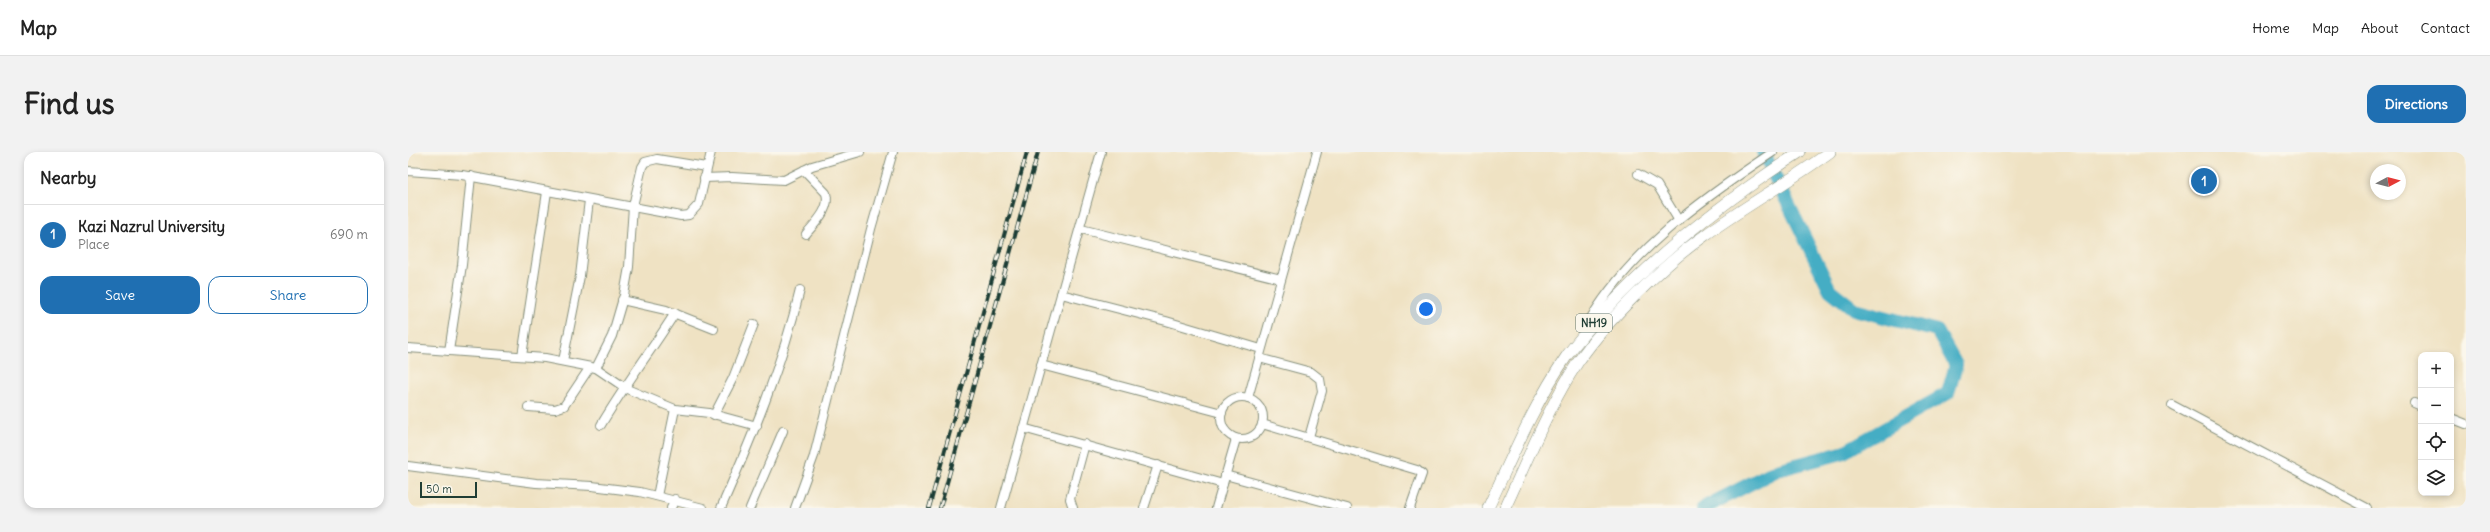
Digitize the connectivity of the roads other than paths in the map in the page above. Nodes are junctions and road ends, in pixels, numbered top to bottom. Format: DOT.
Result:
graph roads {
  1 [pos="711,152"];
  2 [pos="860,152"];
  3 [pos="893,152"];
  4 [pos="1101,152"];
  5 [pos="1317,152"];
  6 [pos="1773,152"];
  7 [pos="1800,152"];
  8 [pos="1830,152"];
  9 [pos="706,167"];
  10 [pos="804,170"];
  11 [pos="408,171"];
  12 [pos="1638,174"];
  13 [pos="471,176"];
  14 [pos="704,178"];
  15 [pos="547,192"];
  16 [pos="589,200"];
  17 [pos="633,206"];
  18 [pos="1679,221"];
  19 [pos="1081,229"];
  20 [pos="806,234"];
  21 [pos="1281,279"];
  22 [pos="800,290"];
  23 [pos="1061,294"];
  24 [pos="622,300"];
  25 [pos="674,313"];
  26 [pos="754,324"];
  27 [pos="714,329"];
  28 [pos="1576,345"];
  29 [pos="408,348"];
  30 [pos="1261,349"];
  31 [pos="449,351"];
  32 [pos="522,356"];
  33 [pos="1259,358"];
  34 [pos="563,361"];
  35 [pos="1041,365"];
  36 [pos="593,367"];
  37 [pos="623,387"];
  38 [pos="1248,398"];
  39 [pos="2172,405"];
  40 [pos="528,407"];
  41 [pos="674,410"];
  42 [pos="1222,413"];
  43 [pos="714,415"];
  44 [pos="2454,419"];
  45 [pos="601,424"];
  46 [pos="1262,424"];
  47 [pos="2466,424"];
  48 [pos="756,426"];
  49 [pos="1023,428"];
  50 [pos="783,431"];
  51 [pos="1309,437"];
  52 [pos="1236,439"];
  53 [pos="1084,444"];
  54 [pos="408,466"];
  55 [pos="1158,466"];
  56 [pos="1225,475"];
  57 [pos="1223,484"];
  58 [pos="657,496"];
  59 [pos="675,499"];
  60 [pos="671,508"];
  61 [pos="703,508"];
  62 [pos="721,508"];
  63 [pos="750,508"];
  64 [pos="795,508"];
  65 [pos="1001,508"];
  66 [pos="1073,508"];
  67 [pos="1144,508"];
  68 [pos="1216,508"];
  69 [pos="1347,508"];
  70 [pos="1410,508"];
  71 [pos="1488,508"];
  72 [pos="1505,508"];
  73 [pos="2368,508"];
  1 -- 9 [label="street"];
  2 -- 10 [label="street"];
  3 -- 64 [label="street"];
  4 -- 19 [label="street"];
  5 -- 21 [label="street"];
  6 -- 18 [label="street"];
  7 -- 28 [label="highway, NH19"];
  8 -- 72 [label="highway, NH19"];
  9 -- 14 [label="street"];
  9 -- 17 [label="street"];
  10 -- 14 [label="street"];
  10 -- 20 [label="street"];
  11 -- 13 [label="street"];
  12 -- 18 [label="street"];
  13 -- 15 [label="street"];
  13 -- 31 [label="street"];
  14 -- 17 [label="street"];
  15 -- 16 [label="street"];
  15 -- 32 [label="street"];
  16 -- 17 [label="street"];
  16 -- 34 [label="street"];
  17 -- 24 [label="street"];
  18 -- 28 [label="street"];
  19 -- 21 [label="street"];
  19 -- 23 [label="street"];
  21 -- 30 [label="street"];
  22 -- 48 [label="street"];
  23 -- 30 [label="street"];
  23 -- 35 [label="street"];
  24 -- 25 [label="street"];
  24 -- 36 [label="street"];
  25 -- 27 [label="street"];
  25 -- 37 [label="street"];
  26 -- 43 [label="street"];
  28 -- 71 [label="highway, NH19"];
  29 -- 31 [label="street"];
  30 -- 33 [label="street"];
  31 -- 32 [label="street"];
  32 -- 34 [label="street"];
  33 -- 38 [label="street"];
  33 -- 51 [label="street"];
  34 -- 36 [label="street"];
  35 -- 42 [label="street"];
  35 -- 49 [label="street"];
  36 -- 37 [label="street"];
  36 -- 40 [label="street"];
  37 -- 41 [label="street"];
  37 -- 45 [label="street"];
  38 -- 42 [label="street"];
  38 -- 46 [label="street"];
  39 -- 73 [label="street"];
  41 -- 43 [label="street"];
  41 -- 58 [label="street"];
  42 -- 52 [label="street"];
  43 -- 48 [label="street"];
  44 -- 47 [label="street"];
  46 -- 51 [label="street"];
  46 -- 52 [label="street"];
  48 -- 62 [label="street"];
  49 -- 53 [label="street"];
  49 -- 65 [label="street"];
  50 -- 63 [label="street"];
  51 -- 70 [label="street"];
  52 -- 56 [label="street"];
  53 -- 55 [label="street"];
  53 -- 66 [label="street"];
  54 -- 58 [label="street"];
  55 -- 57 [label="street"];
  55 -- 67 [label="street"];
  56 -- 57 [label="street"];
  56 -- 69 [label="street"];
  57 -- 68 [label="street"];
  58 -- 59 [label="street"];
  59 -- 60 [label="street"];
  59 -- 61 [label="street"];
}
